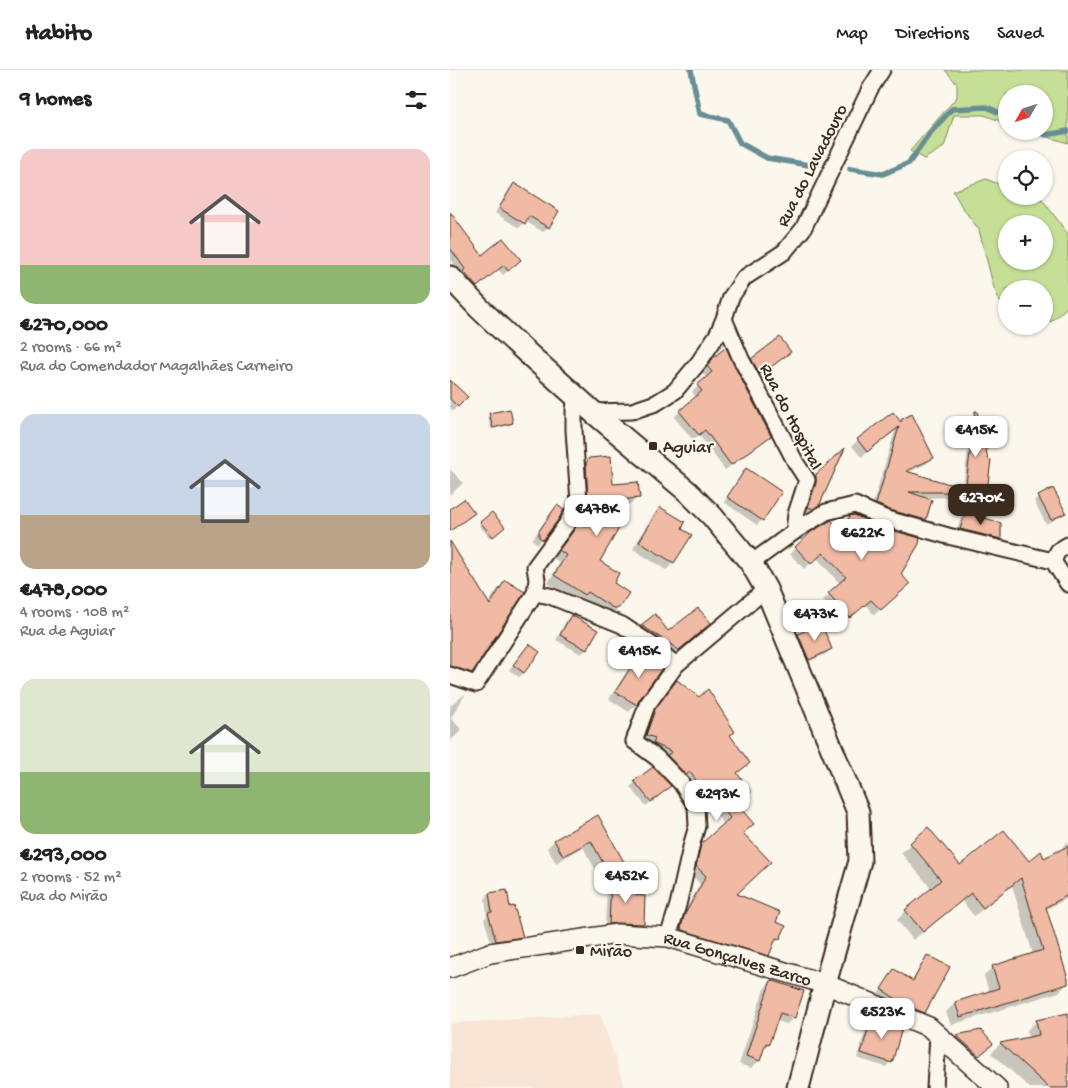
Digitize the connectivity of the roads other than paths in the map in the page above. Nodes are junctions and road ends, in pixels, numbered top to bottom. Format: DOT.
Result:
graph roads {
  1 [pos="882,70"];
  2 [pos="450,277"];
  3 [pos="724,320"];
  4 [pos="576,396"];
  5 [pos="593,412"];
  6 [pos="794,532"];
  7 [pos="1068,545"];
  8 [pos="1053,561"];
  9 [pos="751,563"];
  10 [pos="1068,584"];
  11 [pos="766,589"];
  12 [pos="535,593"];
  13 [pos="676,665"];
  14 [pos="450,675"];
  15 [pos="668,938"];
  16 [pos="450,968"];
  17 [pos="824,984"];
  18 [pos="938,1034"];
  19 [pos="798,1088"];
  20 [pos="935,1088"];
  21 [pos="997,1088"];
  1 -- 3 [label="street, Rua do Lavadouro"];
  2 -- 4 [label="main road"];
  3 -- 5 [label="street, Rua do Lavadouro"];
  3 -- 6 [label="street, Rua do Hospital"];
  4 -- 5 [label="main road"];
  4 -- 12 [label="street"];
  5 -- 9 [label="main road"];
  6 -- 8 [label="street"];
  6 -- 9 [label="street"];
  7 -- 8 [label="street"];
  8 -- 10 [label="street"];
  9 -- 11 [label="main road"];
  11 -- 13 [label="street"];
  11 -- 17 [label="main road"];
  12 -- 13 [label="street"];
  12 -- 14 [label="street"];
  13 -- 15 [label="street"];
  15 -- 16 [label="street, Rua Gonçalves Zarco"];
  15 -- 17 [label="street, Rua Gonçalves Zarco"];
  17 -- 18 [label="street, Rua Gonçalves Zarco"];
  17 -- 19 [label="main road"];
  18 -- 20 [label="street"];
  18 -- 21 [label="street, Rua Gonçalves Zarco"];
}
